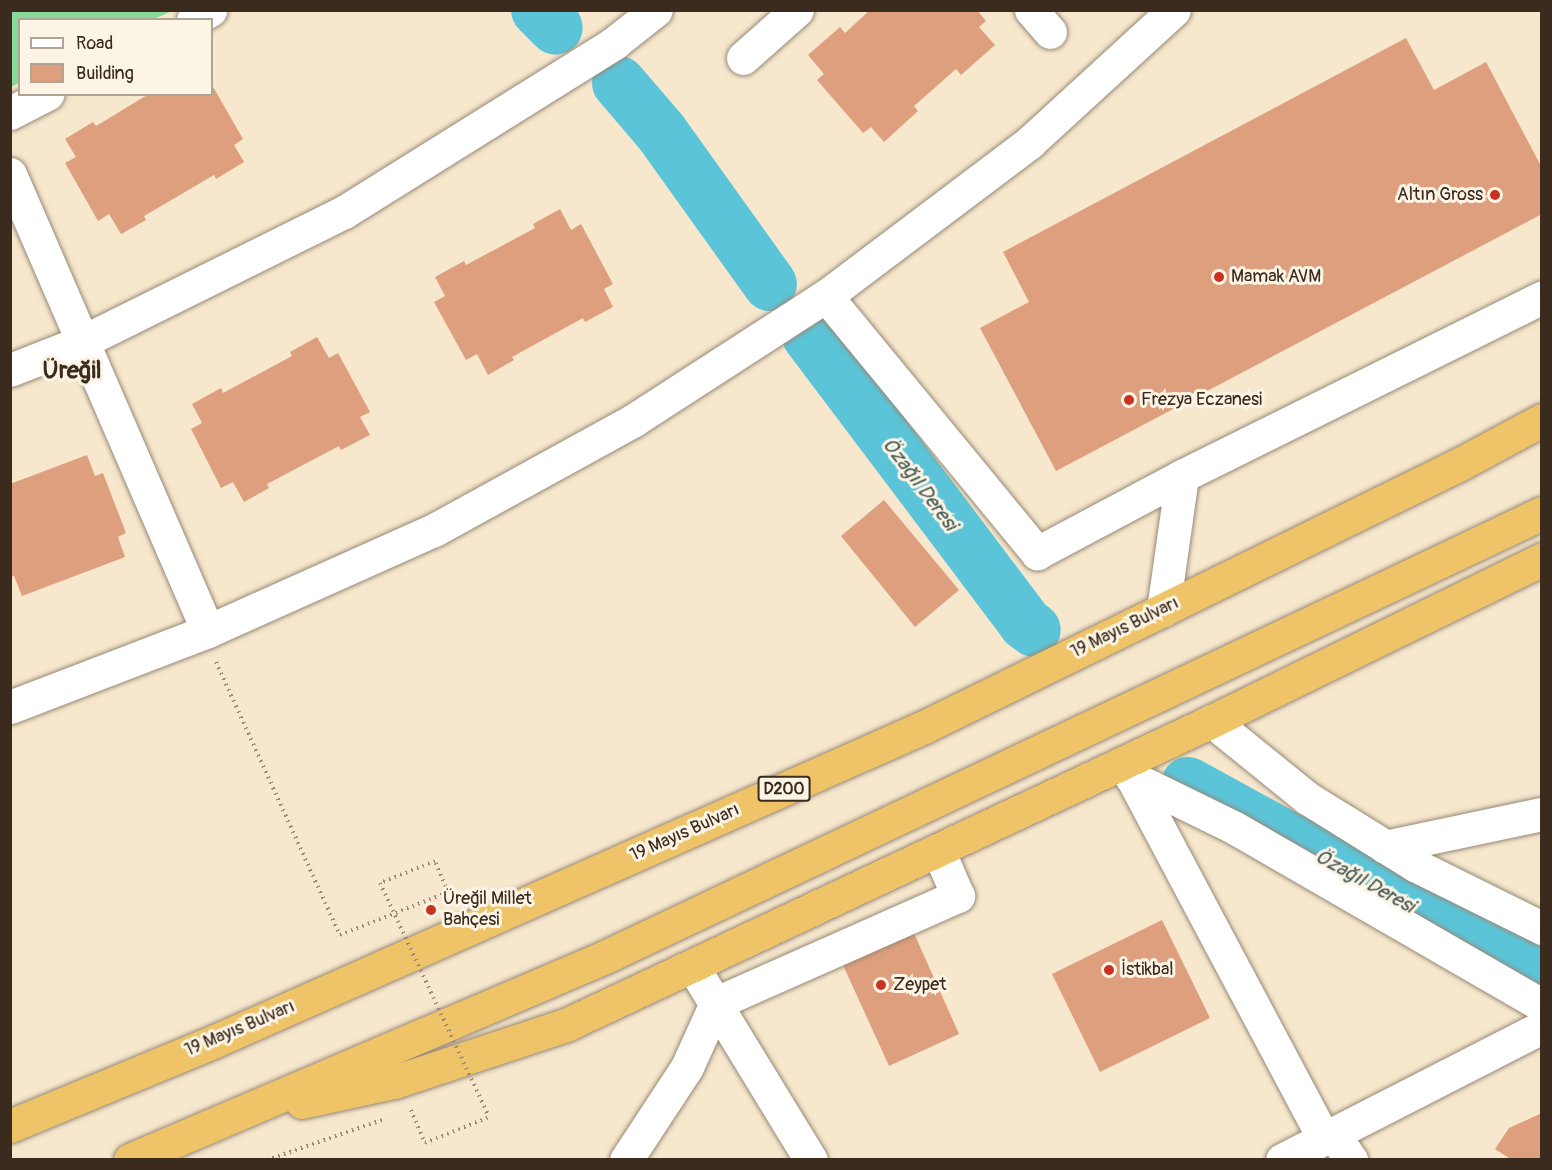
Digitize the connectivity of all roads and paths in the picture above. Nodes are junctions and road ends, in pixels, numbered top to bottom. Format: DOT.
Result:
graph roads {
  1 [pos="210,10"];
  2 [pos="656,10"];
  3 [pos="797,10"];
  4 [pos="1174,10"];
  5 [pos="196,18"];
  6 [pos="743,58"];
  7 [pos="43,96"];
  8 [pos="10,114"];
  9 [pos="10,174"];
  10 [pos="826,296"];
  11 [pos="1542,297"];
  12 [pos="84,341"];
  13 [pos="10,370"];
  14 [pos="1542,420"];
  15 [pos="1182,476"];
  16 [pos="1542,513"];
  17 [pos="1542,559"];
  18 [pos="1162,610"];
  19 [pos="211,645"];
  20 [pos="10,707"];
  21 [pos="1212,721"];
  22 [pos="1018,762"];
  23 [pos="1128,770"];
  24 [pos="1542,814"];
  25 [pos="981,830"];
  26 [pos="1385,847"];
  27 [pos="938,850"];
  28 [pos="1542,928"];
  29 [pos="693,967"];
  30 [pos="716,1003"];
  31 [pos="1542,1005"];
  32 [pos="1542,1028"];
  33 [pos="411,1110"];
  34 [pos="225,1119"];
  35 [pos="10,1125"];
  36 [pos="1336,1144"];
  37 [pos="130,1160"];
  38 [pos="626,1160"];
  39 [pos="811,1160"];
  40 [pos="1282,1160"];
  1 -- 5 [label="street"];
  2 -- 12 [label="street"];
  3 -- 6 [label="street"];
  4 -- 10 [label="street"];
  7 -- 8 [label="street"];
  9 -- 12 [label="street"];
  10 -- 15 [label="street"];
  10 -- 19 [label="street"];
  11 -- 15 [label="street"];
  12 -- 13 [label="street"];
  12 -- 19 [label="street"];
  14 -- 18 [label="highway, 19 Mayıs Bulvarı / D200"];
  15 -- 18 [label="street"];
  16 -- 22 [label="highway"];
  17 -- 21 [label="highway"];
  18 -- 35 [label="highway, 19 Mayıs Bulvarı / D200"];
  19 -- 20 [label="street"];
  19 -- 33 [label="path, bridge"];
  21 -- 23 [label="highway"];
  21 -- 26 [label="street"];
  22 -- 25 [label="highway"];
  22 -- 34 [label="highway"];
  23 -- 25 [label="highway"];
  23 -- 31 [label="street"];
  23 -- 36 [label="street"];
  24 -- 26 [label="street"];
  25 -- 27 [label="highway"];
  26 -- 28 [label="street"];
  27 -- 29 [label="highway"];
  27 -- 30 [label="street"];
  29 -- 30 [label="street"];
  29 -- 34 [label="highway"];
  30 -- 38 [label="street"];
  30 -- 39 [label="street"];
  32 -- 36 [label="street"];
  34 -- 37 [label="highway"];
  36 -- 40 [label="street"];
}
